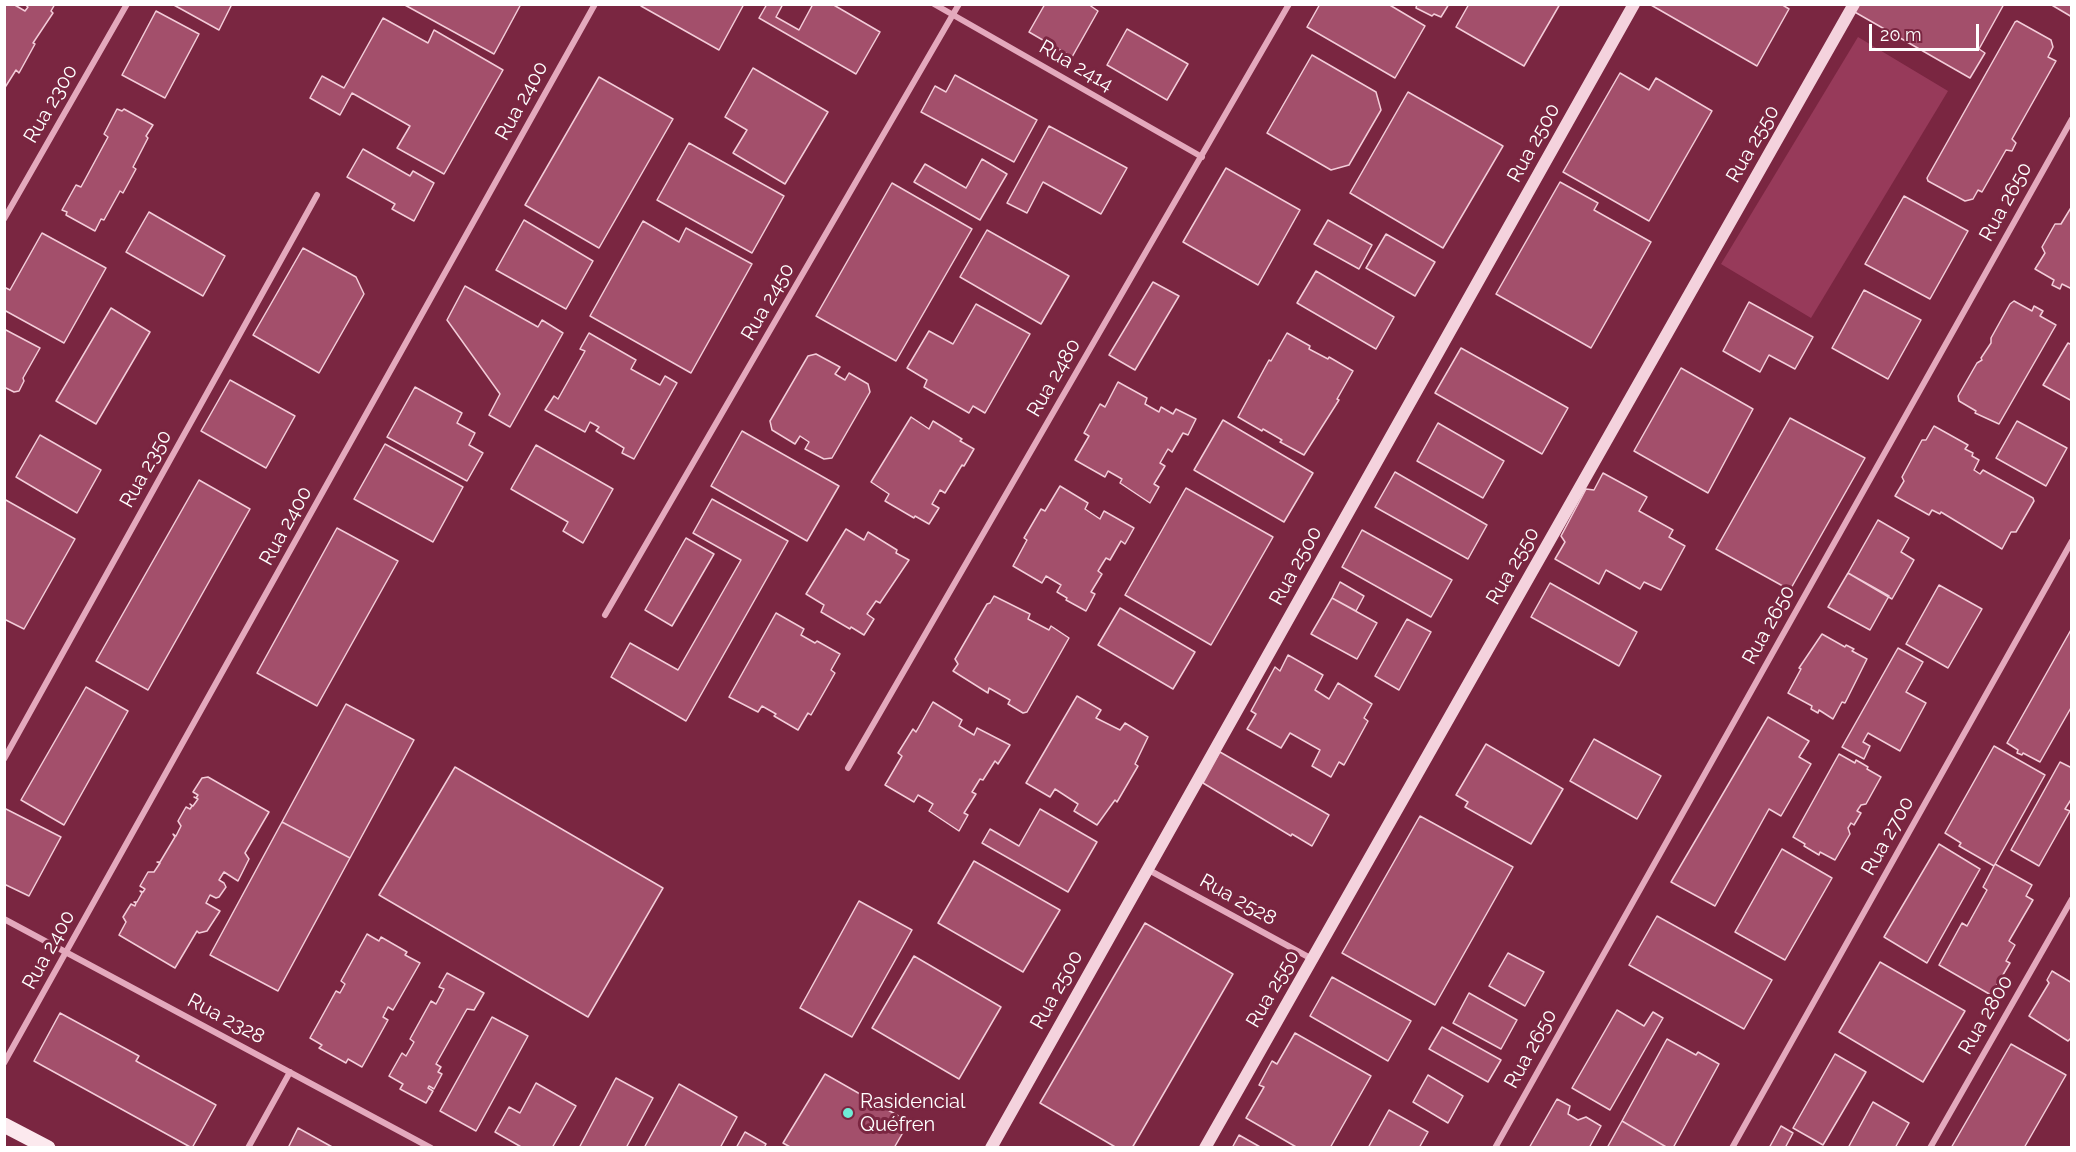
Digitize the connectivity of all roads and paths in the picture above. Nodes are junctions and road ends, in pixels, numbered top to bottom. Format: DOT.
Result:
graph roads {
  1 [pos="127,4"];
  2 [pos="595,4"];
  3 [pos="933,4"];
  4 [pos="959,4"];
  5 [pos="1289,4"];
  6 [pos="1634,4"];
  7 [pos="1854,4"];
  8 [pos="953,15"];
  9 [pos="2072,119"];
  10 [pos="1202,157"];
  11 [pos="317,195"];
  12 [pos="4,219"];
  13 [pos="2072,541"];
  14 [pos="605,615"];
  15 [pos="4,759"];
  16 [pos="848,768"];
  17 [pos="1147,870"];
  18 [pos="2072,899"];
  19 [pos="4,919"];
  20 [pos="67,952"];
  21 [pos="1312,959"];
  22 [pos="4,1063"];
  23 [pos="290,1072"];
  24 [pos="4,1125"];
  25 [pos="48,1148"];
  26 [pos="249,1148"];
  27 [pos="431,1148"];
  28 [pos="991,1148"];
  29 [pos="1205,1148"];
  30 [pos="1495,1148"];
  31 [pos="1732,1148"];
  32 [pos="1930,1148"];
  1 -- 12 [label="street, Rua 2300"];
  2 -- 20 [label="street, Rua 2400"];
  3 -- 8 [label="street, Rua 2414"];
  4 -- 8 [label="street, Rua 2450"];
  5 -- 10 [label="street, Rua 2480"];
  6 -- 17 [label="main road, Rua 2500"];
  7 -- 21 [label="main road, Rua 2550"];
  8 -- 10 [label="street, Rua 2414"];
  8 -- 14 [label="street, Rua 2450"];
  9 -- 30 [label="street, Rua 2650"];
  10 -- 16 [label="street, Rua 2480"];
  11 -- 15 [label="street, Rua 2350"];
  13 -- 31 [label="street, Rua 2700"];
  17 -- 21 [label="street, Rua 2528"];
  17 -- 28 [label="main road, Rua 2500"];
  18 -- 32 [label="street, Rua 2800"];
  19 -- 20 [label="street, Rua 2328"];
  20 -- 22 [label="street, Rua 2400"];
  20 -- 23 [label="street, Rua 2328"];
  21 -- 29 [label="main road, Rua 2550"];
  23 -- 26 [label="street"];
  23 -- 27 [label="street, Rua 2328"];
  24 -- 25 [label="main road"];
}
